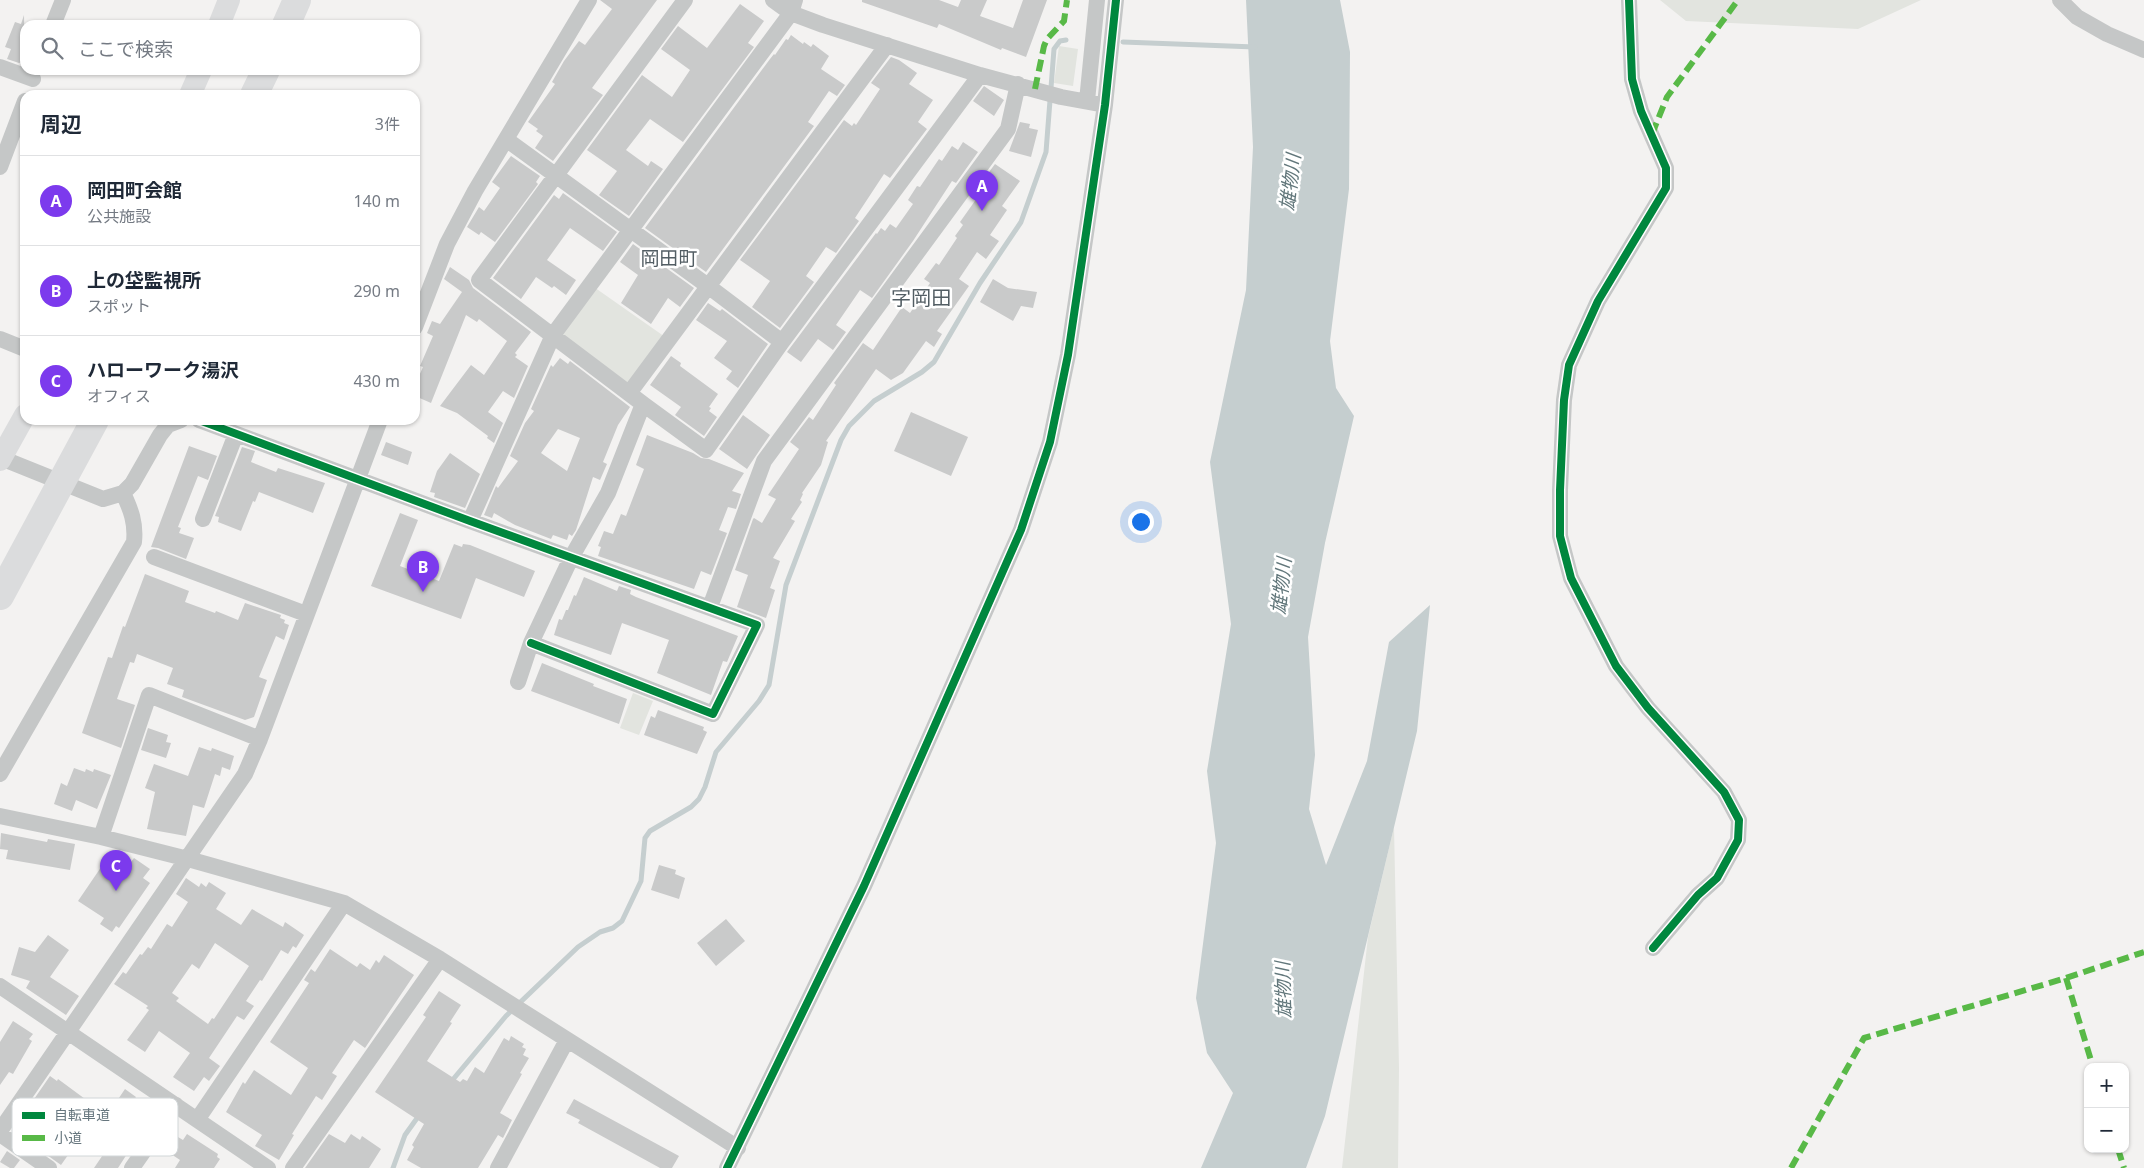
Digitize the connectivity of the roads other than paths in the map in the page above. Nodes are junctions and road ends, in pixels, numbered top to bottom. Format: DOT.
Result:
graph roads {
  1 [pos="63,0"];
  2 [pos="228,0"];
  3 [pos="297,0"];
  4 [pos="589,0"];
  5 [pos="685,0"];
  6 [pos="773,0"];
  7 [pos="1097,0"];
  8 [pos="1116,0"];
  9 [pos="1629,0"];
  10 [pos="2060,0"];
  11 [pos="793,6"];
  12 [pos="56,20"];
  13 [pos="220,20"];
  14 [pos="288,20"];
  15 [pos="887,45"];
  16 [pos="2144,50"];
  17 [pos="0,67"];
  18 [pos="20,71"];
  19 [pos="35,75"];
  20 [pos="199,75"];
  21 [pos="264,75"];
  22 [pos="980,75"];
  23 [pos="1018,84"];
  24 [pos="29,90"];
  25 [pos="192,90"];
  26 [pos="256,90"];
  27 [pos="1087,101"];
  28 [pos="1105,104"];
  29 [pos="20,114"];
  30 [pos="507,140"];
  31 [pos="0,167"];
  32 [pos="556,175"];
  33 [pos="631,230"];
  34 [pos="708,286"];
  35 [pos="420,314"];
  36 [pos="553,335"];
  37 [pos="0,339"];
  38 [pos="782,342"];
  39 [pos="20,347"];
  40 [pos="630,392"];
  41 [pos="643,404"];
  42 [pos="20,424"];
  43 [pos="92,425"];
  44 [pos="168,425"];
  45 [pos="212,425"];
  46 [pos="378,425"];
  47 [pos="236,434"];
  48 [pos="0,458"];
  49 [pos="357,479"];
  50 [pos="123,493"];
  51 [pos="203,519"];
  52 [pos="470,521"];
  53 [pos="154,557"];
  54 [pos="571,558"];
  55 [pos="0,596"];
  56 [pos="710,607"];
  57 [pos="306,614"];
  58 [pos="531,643"];
  59 [pos="518,682"];
  60 [pos="260,739"];
  61 [pos="0,774"];
  62 [pos="0,816"];
  63 [pos="101,837"];
  64 [pos="188,859"];
  65 [pos="344,903"];
  66 [pos="1653,948"];
  67 [pos="440,959"];
  68 [pos="0,986"];
  69 [pos="69,1032"];
  70 [pos="567,1040"];
  71 [pos="23,1098"];
  72 [pos="166,1098"];
  73 [pos="178,1106"];
  74 [pos="12,1115"];
  75 [pos="197,1120"];
  76 [pos="0,1132"];
  77 [pos="12,1141"];
  78 [pos="738,1148"];
  79 [pos="33,1156"];
  80 [pos="140,1156"];
  81 [pos="49,1168"];
  82 [pos="132,1168"];
  83 [pos="268,1168"];
  84 [pos="293,1168"];
  85 [pos="498,1168"];
  86 [pos="727,1168"];
  1 -- 12 [label="street"];
  2 -- 13 [label="street"];
  3 -- 14 [label="highway"];
  4 -- 30 [label="street"];
  5 -- 32 [label="street"];
  6 -- 11 [label="street"];
  7 -- 27 [label="street"];
  8 -- 28 [label="street"];
  9 -- 66 [label="street"];
  10 -- 16 [label="street"];
  11 -- 15 [label="street"];
  11 -- 33 [label="street"];
  15 -- 22 [label="street"];
  15 -- 34 [label="street"];
  17 -- 18 [label="street"];
  19 -- 24 [label="street"];
  20 -- 25 [label="street"];
  21 -- 26 [label="highway"];
  22 -- 23 [label="street"];
  22 -- 38 [label="street"];
  23 -- 27 [label="street"];
  23 -- 56 [label="street"];
  27 -- 28 [label="street"];
  28 -- 78 [label="street"];
  29 -- 31 [label="street"];
  30 -- 32 [label="street"];
  30 -- 35 [label="street"];
  32 -- 33 [label="street"];
  32 -- 36 [label="street"];
  33 -- 34 [label="street"];
  33 -- 36 [label="street"];
  34 -- 38 [label="street"];
  34 -- 40 [label="street"];
  36 -- 40 [label="street"];
  36 -- 52 [label="street"];
  37 -- 39 [label="street"];
  38 -- 41 [label="street"];
  40 -- 41 [label="street"];
  41 -- 54 [label="street"];
  42 -- 48 [label="street"];
  43 -- 55 [label="highway"];
  44 -- 50 [label="street"];
  45 -- 47 [label="street"];
  46 -- 49 [label="street"];
  47 -- 49 [label="street"];
  47 -- 51 [label="street"];
  48 -- 50 [label="street"];
  49 -- 52 [label="street"];
  49 -- 57 [label="street"];
  50 -- 61 [label="street"];
  52 -- 54 [label="street"];
  53 -- 57 [label="street"];
  54 -- 56 [label="street"];
  54 -- 58 [label="street"];
  56 -- 58 [label="street"];
  57 -- 60 [label="street"];
  58 -- 59 [label="street"];
  60 -- 63 [label="street"];
  60 -- 64 [label="street"];
  62 -- 63 [label="street"];
  63 -- 64 [label="street"];
  64 -- 65 [label="street"];
  64 -- 69 [label="street"];
  65 -- 67 [label="street"];
  65 -- 75 [label="street"];
  67 -- 70 [label="street"];
  67 -- 84 [label="street"];
  68 -- 69 [label="street"];
  69 -- 71 [label="street"];
  69 -- 72 [label="street"];
  70 -- 78 [label="street"];
  70 -- 85 [label="street"];
  73 -- 75 [label="street"];
  74 -- 76 [label="street"];
  75 -- 83 [label="street"];
  76 -- 77 [label="street"];
  78 -- 86 [label="street"];
  79 -- 81 [label="street"];
  80 -- 82 [label="street"];
}
